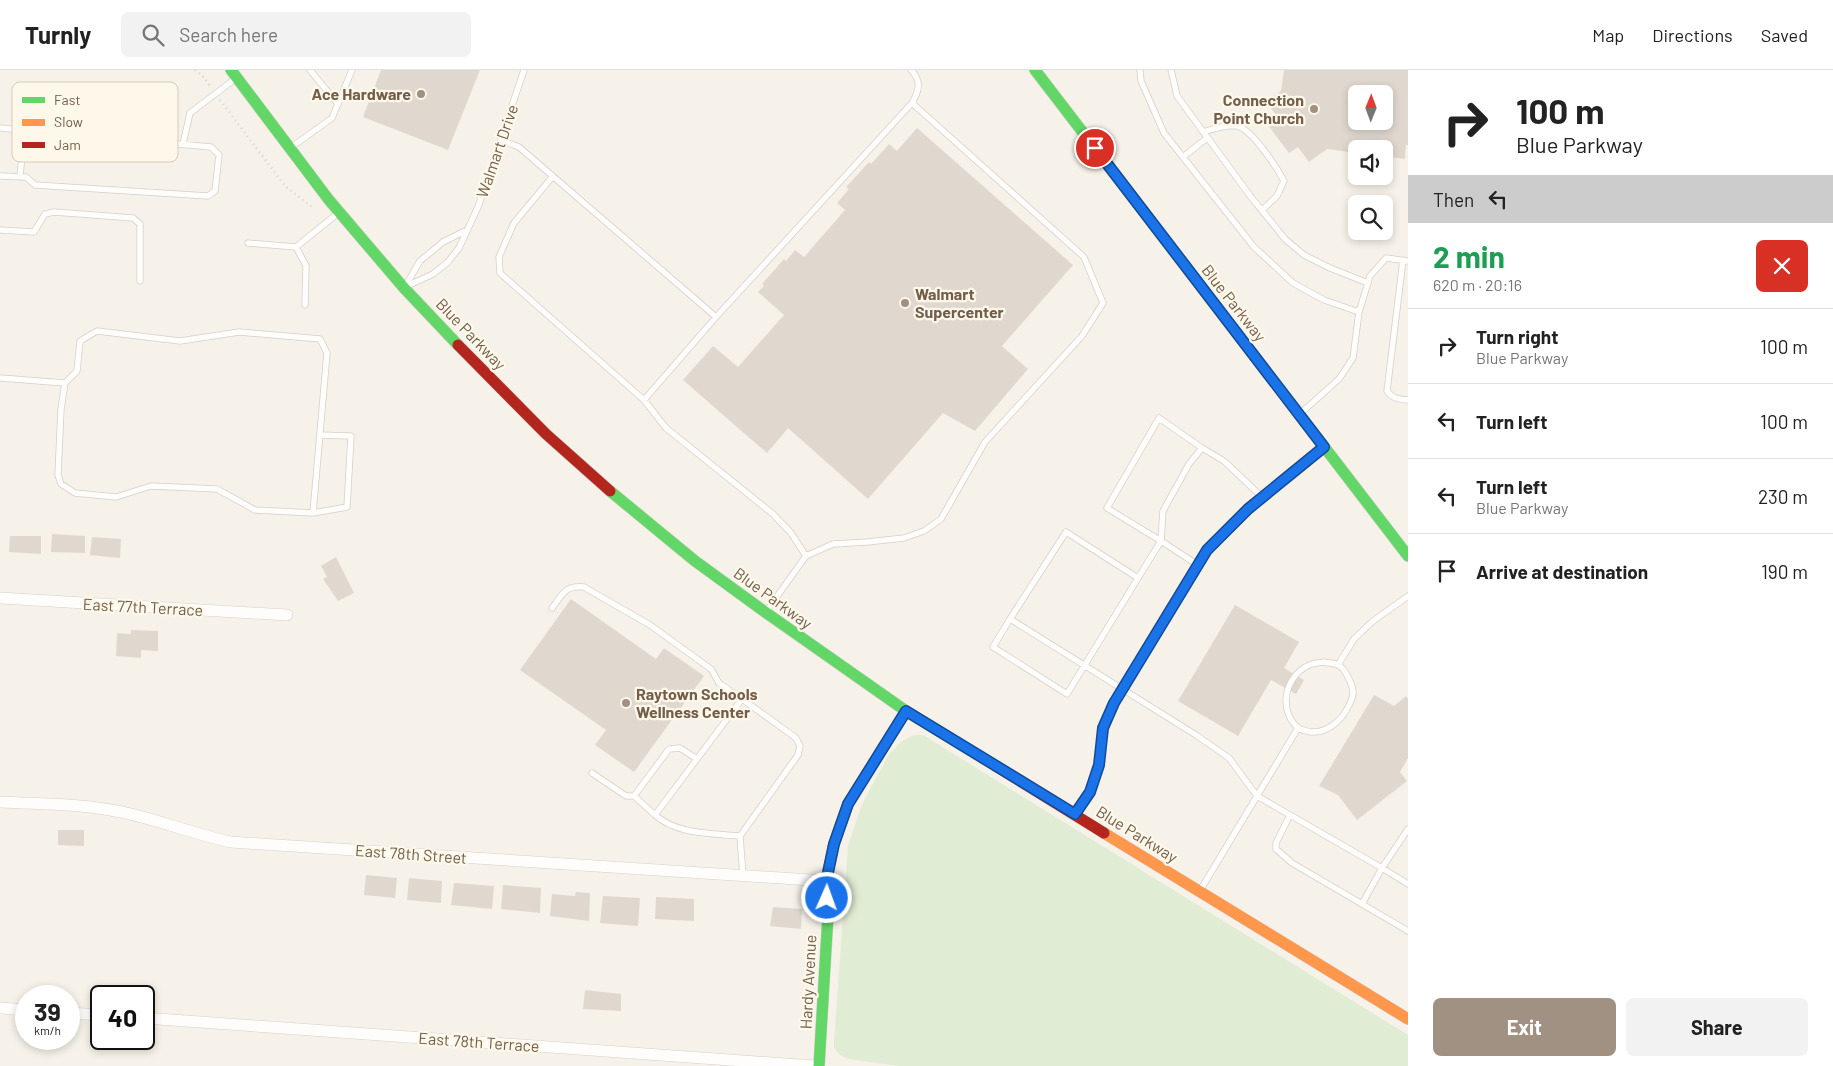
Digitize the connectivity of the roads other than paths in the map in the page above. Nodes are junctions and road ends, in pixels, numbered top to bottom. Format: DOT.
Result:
graph roads {
  1 [pos="310,70"];
  2 [pos="352,70"];
  3 [pos="524,70"];
  4 [pos="911,70"];
  5 [pos="1035,70"];
  6 [pos="1140,70"];
  7 [pos="1171,70"];
  8 [pos="234,74"];
  9 [pos="912,103"];
  10 [pos="338,104"];
  11 [pos="1203,132"];
  12 [pos="1207,138"];
  13 [pos="501,140"];
  14 [pos="178,144"];
  15 [pos="183,144"];
  16 [pos="289,149"];
  17 [pos="1183,157"];
  18 [pos="21,162"];
  19 [pos="0,176"];
  20 [pos="553,176"];
  21 [pos="20,177"];
  22 [pos="1262,210"];
  23 [pos="340,213"];
  24 [pos="0,230"];
  25 [pos="466,231"];
  26 [pos="248,243"];
  27 [pos="296,247"];
  28 [pos="1405,261"];
  29 [pos="140,281"];
  30 [pos="1368,283"];
  31 [pos="404,288"];
  32 [pos="305,305"];
  33 [pos="1359,312"];
  34 [pos="716,317"];
  35 [pos="0,378"];
  36 [pos="65,382"];
  37 [pos="644,400"];
  38 [pos="1408,400"];
  39 [pos="1300,415"];
  40 [pos="320,435"];
  41 [pos="1324,447"];
  42 [pos="1202,448"];
  43 [pos="1263,498"];
  44 [pos="313,513"];
  45 [pos="1161,541"];
  46 [pos="806,556"];
  47 [pos="1408,556"];
  48 [pos="1198,565"];
  49 [pos="1138,578"];
  50 [pos="1408,596"];
  51 [pos="0,598"];
  52 [pos="552,608"];
  53 [pos="765,612"];
  54 [pos="287,615"];
  55 [pos="1010,619"];
  56 [pos="1338,665"];
  57 [pos="1084,666"];
  58 [pos="1122,690"];
  59 [pos="742,699"];
  60 [pos="906,711"];
  61 [pos="1298,728"];
  62 [pos="697,759"];
  63 [pos="592,773"];
  64 [pos="634,796"];
  65 [pos="1257,796"];
  66 [pos="0,802"];
  67 [pos="1075,814"];
  68 [pos="655,815"];
  69 [pos="1290,815"];
  70 [pos="1408,829"];
  71 [pos="740,836"];
  72 [pos="1382,868"];
  73 [pos="743,876"];
  74 [pos="826,882"];
  75 [pos="1408,884"];
  76 [pos="1200,891"];
  77 [pos="1362,904"];
  78 [pos="1408,931"];
  79 [pos="0,1008"];
  80 [pos="15,1009"];
  81 [pos="155,1019"];
  82 [pos="1408,1019"];
  83 [pos="814,1066"];
  84 [pos="819,1066"];
  1 -- 10 [label="lane"];
  2 -- 10 [label="lane"];
  3 -- 13 [label="lane, Walmart Drive"];
  4 -- 9 [label="lane"];
  5 -- 39 [label="main road, Blue Parkway"];
  6 -- 17 [label="lane"];
  7 -- 11 [label="lane"];
  8 -- 15 [label="lane"];
  8 -- 16 [label="main road, Blue Parkway"];
  9 -- 34 [label="lane"];
  9 -- 46 [label="lane"];
  10 -- 16 [label="lane"];
  11 -- 12 [label="lane"];
  11 -- 22 [label="lane"];
  12 -- 17 [label="lane"];
  12 -- 22 [label="lane"];
  13 -- 20 [label="lane"];
  13 -- 25 [label="lane, Walmart Drive"];
  14 -- 15 [label="lane"];
  15 -- 21 [label="lane"];
  16 -- 23 [label="main road, Blue Parkway"];
  17 -- 33 [label="lane"];
  18 -- 21 [label="lane"];
  19 -- 21 [label="lane"];
  20 -- 34 [label="lane"];
  20 -- 37 [label="lane"];
  22 -- 30 [label="lane"];
  23 -- 27 [label="lane"];
  23 -- 31 [label="main road, Blue Parkway"];
  24 -- 29 [label="lane"];
  25 -- 31 [label="lane"];
  25 -- 31 [label="lane, Walmart Drive"];
  26 -- 27 [label="lane"];
  27 -- 32 [label="lane"];
  28 -- 30 [label="lane"];
  28 -- 38 [label="lane"];
  30 -- 33 [label="lane"];
  31 -- 53 [label="main road, Blue Parkway"];
  33 -- 39 [label="lane"];
  34 -- 37 [label="lane"];
  35 -- 36 [label="lane"];
  36 -- 40 [label="lane"];
  36 -- 44 [label="lane"];
  37 -- 46 [label="lane"];
  39 -- 41 [label="main road, Blue Parkway"];
  40 -- 44 [label="lane"];
  40 -- 44 [label="lane"];
  41 -- 43 [label="lane"];
  41 -- 47 [label="main road, Blue Parkway"];
  42 -- 43 [label="lane"];
  42 -- 45 [label="lane"];
  42 -- 45 [label="lane"];
  43 -- 48 [label="lane"];
  45 -- 48 [label="lane"];
  45 -- 49 [label="lane"];
  46 -- 53 [label="lane"];
  48 -- 58 [label="lane"];
  49 -- 55 [label="lane"];
  49 -- 57 [label="lane"];
  50 -- 56 [label="lane"];
  51 -- 54 [label="street, East 77th Terrace"];
  52 -- 59 [label="lane"];
  53 -- 60 [label="main road, Blue Parkway"];
  55 -- 57 [label="lane"];
  55 -- 57 [label="lane"];
  56 -- 61 [label="lane"];
  56 -- 61 [label="lane"];
  57 -- 58 [label="lane"];
  58 -- 65 [label="lane"];
  58 -- 67 [label="lane"];
  59 -- 62 [label="lane"];
  59 -- 71 [label="lane"];
  60 -- 67 [label="main road, Blue Parkway"];
  60 -- 74 [label="main road, Hardy Avenue"];
  61 -- 65 [label="lane"];
  62 -- 64 [label="lane"];
  62 -- 68 [label="lane"];
  63 -- 64 [label="lane"];
  64 -- 68 [label="lane"];
  65 -- 69 [label="lane"];
  65 -- 76 [label="lane"];
  66 -- 73 [label="street, East 78th Street"];
  67 -- 76 [label="main road, Blue Parkway"];
  68 -- 71 [label="lane"];
  69 -- 72 [label="lane"];
  69 -- 77 [label="lane"];
  70 -- 72 [label="lane"];
  71 -- 73 [label="lane"];
  72 -- 75 [label="lane"];
  72 -- 77 [label="lane"];
  73 -- 74 [label="street, East 78th Street"];
  74 -- 84 [label="main road, Hardy Avenue"];
  76 -- 82 [label="main road, Blue Parkway"];
  77 -- 78 [label="lane"];
  79 -- 80 [label="street"];
  81 -- 83 [label="street, East 78th Terrace"];
}
